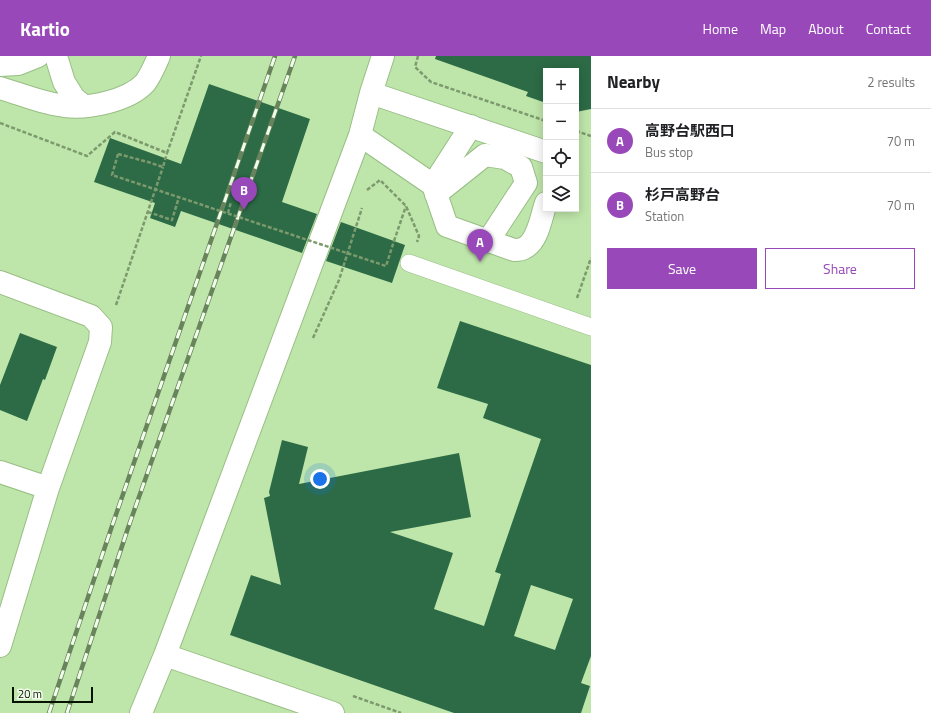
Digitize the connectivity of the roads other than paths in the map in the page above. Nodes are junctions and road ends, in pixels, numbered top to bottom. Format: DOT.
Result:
graph roads {
  1 [pos="38,56"];
  2 [pos="56,56"];
  3 [pos="159,56"];
  4 [pos="383,56"];
  5 [pos="0,65"];
  6 [pos="0,88"];
  7 [pos="371,93"];
  8 [pos="84,106"];
  9 [pos="471,126"];
  10 [pos="360,135"];
  11 [pos="543,151"];
  12 [pos="435,190"];
  13 [pos="543,212"];
  14 [pos="488,241"];
  15 [pos="409,263"];
  16 [pos="0,282"];
  17 [pos="591,327"];
  18 [pos="0,472"];
  19 [pos="48,488"];
  20 [pos="0,646"];
  21 [pos="165,655"];
  22 [pos="141,713"];
  23 [pos="330,713"];
  1 -- 5 [label="street"];
  2 -- 8 [label="street"];
  3 -- 8 [label="street"];
  4 -- 7 [label="street"];
  6 -- 8 [label="street"];
  7 -- 9 [label="street"];
  7 -- 10 [label="street"];
  9 -- 11 [label="street"];
  9 -- 12 [label="street"];
  10 -- 12 [label="street"];
  10 -- 21 [label="street"];
  12 -- 14 [label="street"];
  12 -- 14 [label="street"];
  13 -- 14 [label="street"];
  15 -- 17 [label="street"];
  16 -- 19 [label="street"];
  18 -- 19 [label="street"];
  19 -- 20 [label="street"];
  21 -- 22 [label="street"];
  21 -- 23 [label="street"];
}
